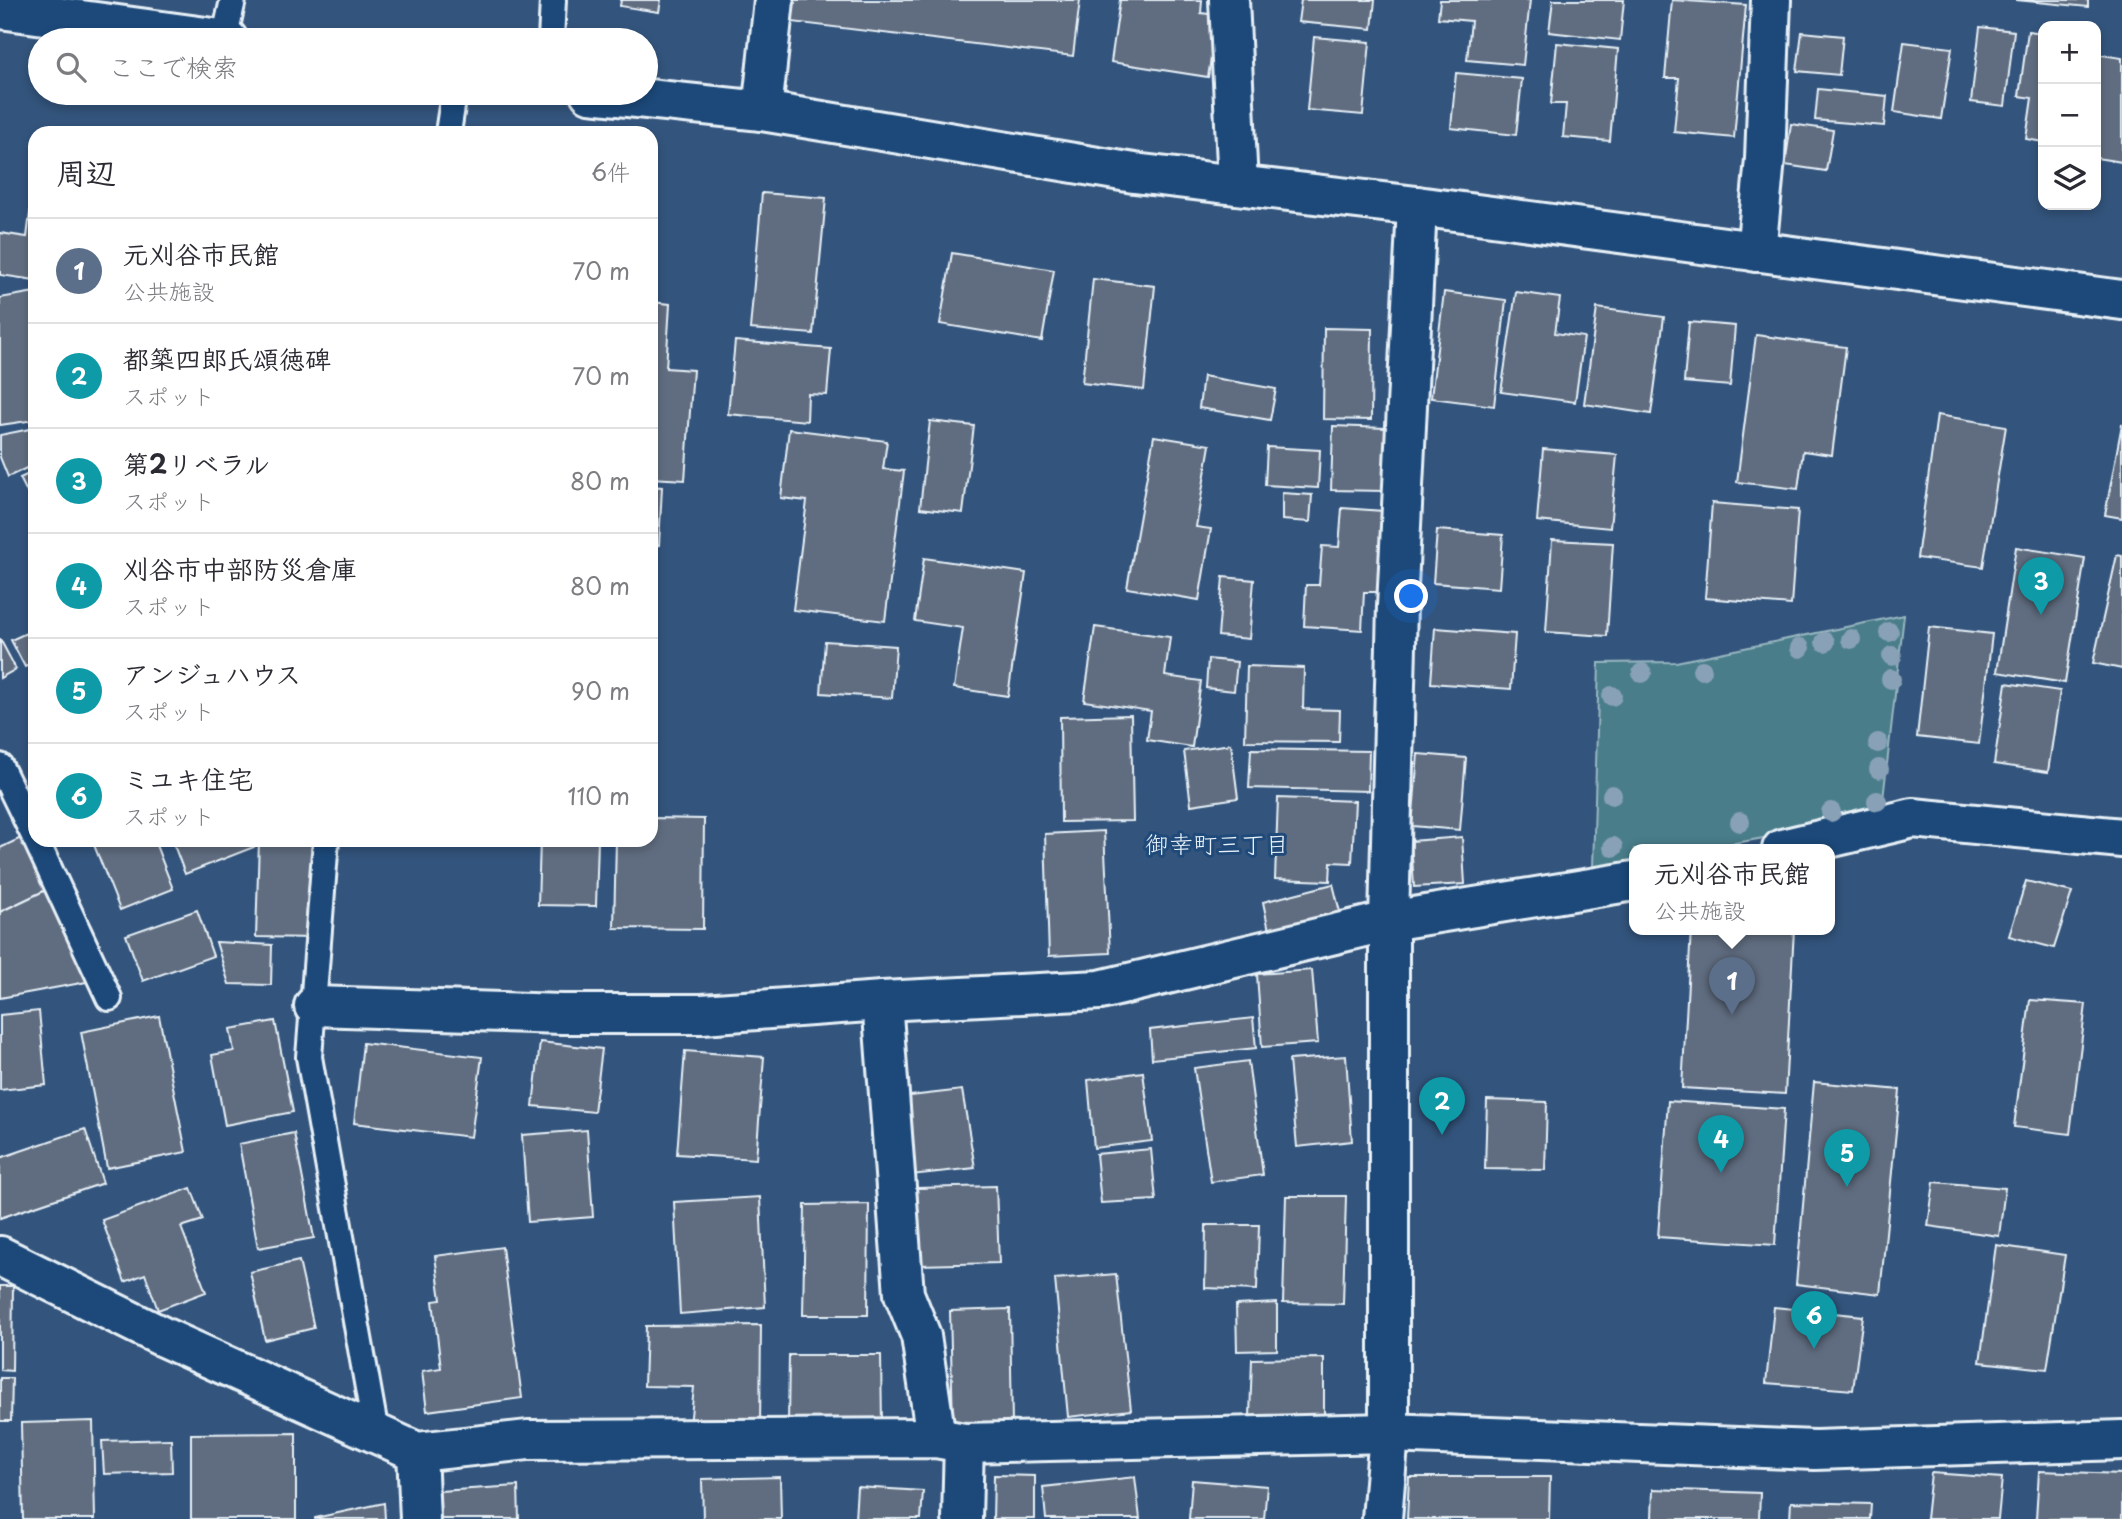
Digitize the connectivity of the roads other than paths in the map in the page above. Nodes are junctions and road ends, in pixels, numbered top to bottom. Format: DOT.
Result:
graph roads {
  1 [pos="233,0"];
  2 [pos="553,0"];
  3 [pos="774,0"];
  4 [pos="1229,0"];
  5 [pos="1771,0"];
  6 [pos="0,9"];
  7 [pos="139,28"];
  8 [pos="228,28"];
  9 [pos="552,28"];
  10 [pos="658,100"];
  11 [pos="452,105"];
  12 [pos="762,111"];
  13 [pos="449,126"];
  14 [pos="1238,185"];
  15 [pos="1417,206"];
  16 [pos="1756,252"];
  17 [pos="2122,300"];
  18 [pos="0,766"];
  19 [pos="28,824"];
  20 [pos="2122,838"];
  21 [pos="1803,844"];
  22 [pos="39,847"];
  23 [pos="325,847"];
  24 [pos="1629,882"];
  25 [pos="1389,921"];
  26 [pos="109,998"];
  27 [pos="882,1001"];
  28 [pos="314,1006"];
  29 [pos="0,1256"];
  30 [pos="376,1433"];
  31 [pos="1389,1433"];
  32 [pos="2122,1440"];
  33 [pos="950,1441"];
  34 [pos="417,1452"];
  35 [pos="420,1519"];
  36 [pos="962,1519"];
  37 [pos="1382,1519"];
  1 -- 8 [label="lane"];
  2 -- 9 [label="lane"];
  3 -- 12 [label="street"];
  4 -- 14 [label="street"];
  5 -- 16 [label="street"];
  6 -- 7 [label="street"];
  10 -- 12 [label="street"];
  11 -- 13 [label="lane"];
  12 -- 14 [label="street"];
  14 -- 15 [label="street"];
  15 -- 16 [label="street"];
  15 -- 25 [label="street"];
  16 -- 17 [label="street"];
  18 -- 19 [label="lane"];
  20 -- 21 [label="street"];
  22 -- 26 [label="lane"];
  23 -- 28 [label="lane"];
  24 -- 25 [label="street"];
  25 -- 27 [label="street"];
  25 -- 31 [label="street"];
  27 -- 28 [label="street"];
  27 -- 33 [label="street"];
  28 -- 30 [label="lane"];
  29 -- 30 [label="street"];
  30 -- 34 [label="street"];
  31 -- 32 [label="street"];
  31 -- 33 [label="street"];
  31 -- 37 [label="street"];
  33 -- 34 [label="street"];
  33 -- 36 [label="street"];
  34 -- 35 [label="street"];
}
